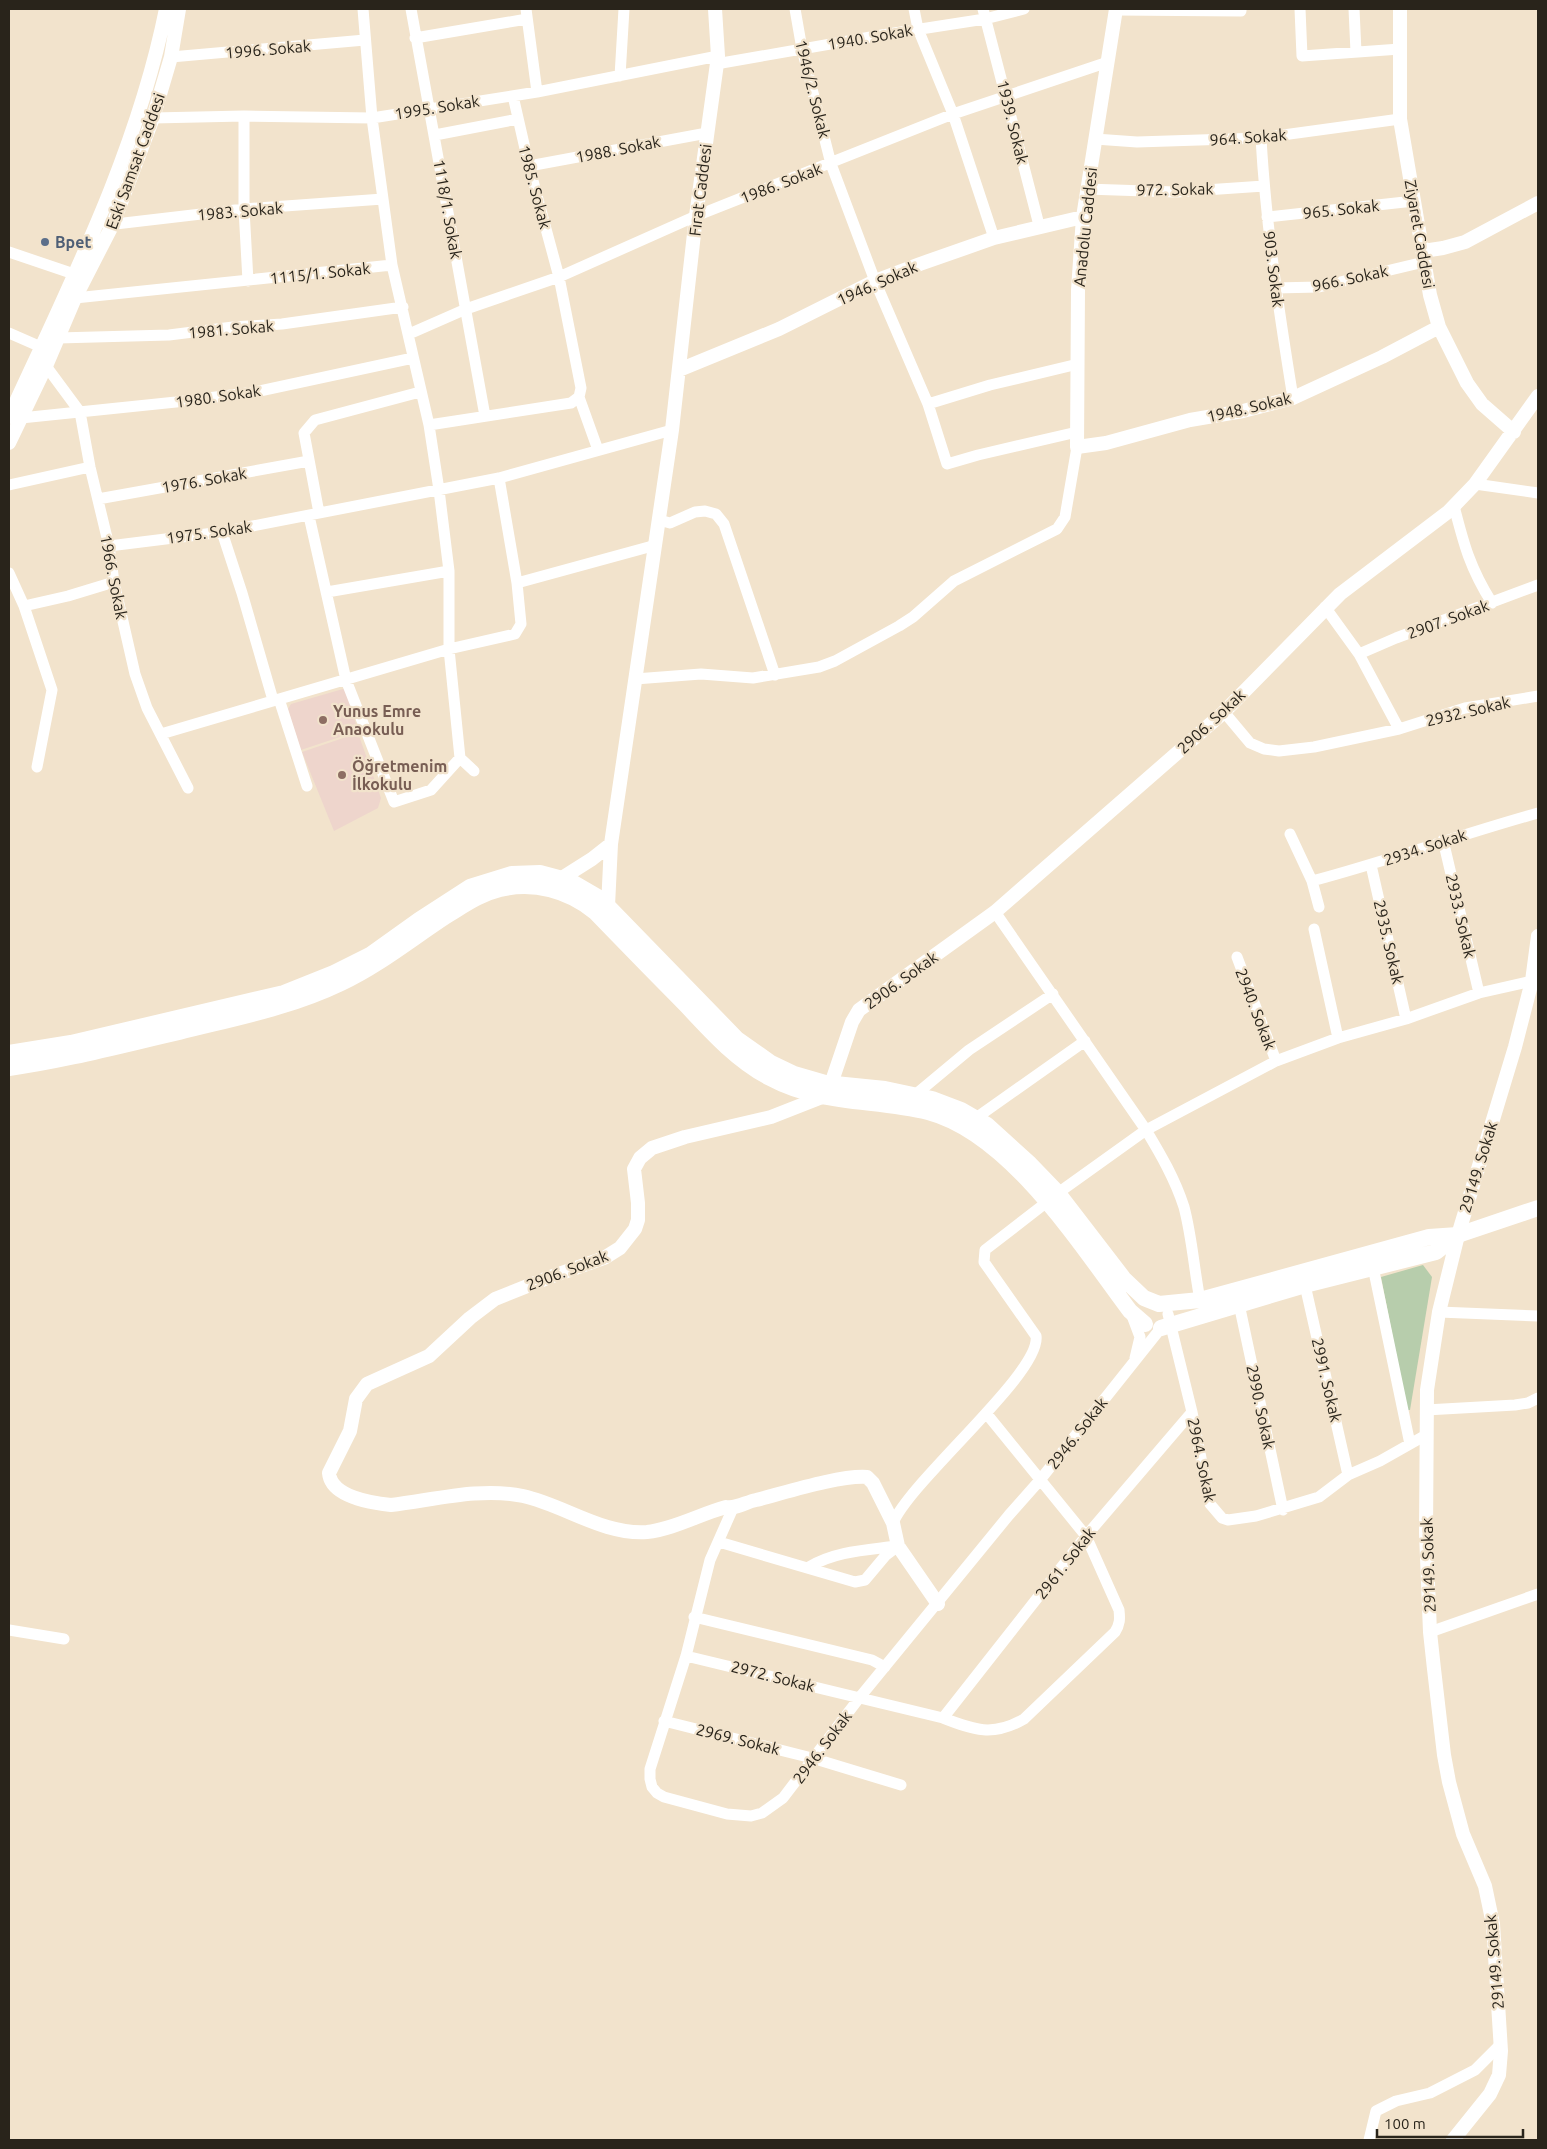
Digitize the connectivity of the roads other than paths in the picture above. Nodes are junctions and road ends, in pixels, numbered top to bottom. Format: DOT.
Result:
graph roads {
  1 [pos="166,9"];
  2 [pos="180,9"];
  3 [pos="363,9"];
  4 [pos="411,9"];
  5 [pos="624,9"];
  6 [pos="716,9"];
  7 [pos="795,9"];
  8 [pos="914,9"];
  9 [pos="1024,9"];
  10 [pos="1241,9"];
  11 [pos="1300,9"];
  12 [pos="1354,9"];
  13 [pos="1400,9"];
  14 [pos="1116,10"];
  15 [pos="527,14"];
  16 [pos="984,14"];
  17 [pos="918,29"];
  18 [pos="415,38"];
  19 [pos="365,40"];
  20 [pos="1400,49"];
  21 [pos="802,50"];
  22 [pos="1356,52"];
  23 [pos="171,57"];
  24 [pos="717,60"];
  25 [pos="1108,62"];
  26 [pos="620,76"];
  27 [pos="537,92"];
  28 [pos="513,96"];
  29 [pos="1007,97"];
  30 [pos="430,108"];
  31 [pos="953,114"];
  32 [pos="244,116"];
  33 [pos="153,118"];
  34 [pos="372,118"];
  35 [pos="518,119"];
  36 [pos="1400,119"];
  37 [pos="707,133"];
  38 [pos="435,135"];
  39 [pos="1261,138"];
  40 [pos="1095,139"];
  41 [pos="831,164"];
  42 [pos="529,166"];
  43 [pos="1264,186"];
  44 [pos="1086,189"];
  45 [pos="383,199"];
  46 [pos="1414,201"];
  47 [pos="1538,203"];
  48 [pos="244,209"];
  49 [pos="696,216"];
  50 [pos="1083,217"];
  51 [pos="1267,217"];
  52 [pos="113,224"];
  53 [pos="1039,225"];
  54 [pos="98,226"];
  55 [pos="994,238"];
  56 [pos="9,252"];
  57 [pos="1424,256"];
  58 [pos="392,265"];
  59 [pos="74,274"];
  60 [pos="559,277"];
  61 [pos="248,281"];
  62 [pos="875,281"];
  63 [pos="1275,288"];
  64 [pos="75,298"];
  65 [pos="403,307"];
  66 [pos="466,309"];
  67 [pos="1439,327"];
  68 [pos="9,333"];
  69 [pos="409,334"];
  70 [pos="58,338"];
  71 [pos="41,347"];
  72 [pos="413,358"];
  73 [pos="1078,364"];
  74 [pos="46,366"];
  75 [pos="679,370"];
  76 [pos="420,392"];
  77 [pos="1538,396"];
  78 [pos="579,397"];
  79 [pos="1294,398"];
  80 [pos="928,404"];
  81 [pos="80,412"];
  82 [pos="485,416"];
  83 [pos="15,418"];
  84 [pos="429,425"];
  85 [pos="672,430"];
  86 [pos="1077,432"];
  87 [pos="1514,432"];
  88 [pos="9,442"];
  89 [pos="1077,448"];
  90 [pos="598,450"];
  91 [pos="309,462"];
  92 [pos="90,467"];
  93 [pos="499,478"];
  94 [pos="1475,484"];
  95 [pos="9,485"];
  96 [pos="439,490"];
  97 [pos="1538,493"];
  98 [pos="98,499"];
  99 [pos="1454,506"];
  100 [pos="314,514"];
  101 [pos="659,520"];
  102 [pos="222,532"];
  103 [pos="656,544"];
  104 [pos="109,546"];
  105 [pos="449,571"];
  106 [pos="9,573"];
  107 [pos="114,582"];
  108 [pos="518,583"];
  109 [pos="1538,586"];
  110 [pos="327,592"];
  111 [pos="1492,603"];
  112 [pos="24,606"];
  113 [pos="1325,608"];
  114 [pos="449,649"];
  115 [pos="1359,654"];
  116 [pos="776,675"];
  117 [pos="636,679"];
  118 [pos="346,680"];
  119 [pos="1538,696"];
  120 [pos="276,699"];
  121 [pos="1224,712"];
  122 [pos="1399,729"];
  123 [pos="161,734"];
  124 [pos="460,758"];
  125 [pos="38,767"];
  126 [pos="474,771"];
  127 [pos="307,786"];
  128 [pos="188,788"];
  129 [pos="1538,812"];
  130 [pos="1290,834"];
  131 [pos="1443,840"];
  132 [pos="611,844"];
  133 [pos="1371,866"];
  134 [pos="562,878"];
  135 [pos="1312,881"];
  136 [pos="1319,908"];
  137 [pos="995,912"];
  138 [pos="607,914"];
  139 [pos="1314,929"];
  140 [pos="1538,936"];
  141 [pos="1237,957"];
  142 [pos="1532,981"];
  143 [pos="1479,993"];
  144 [pos="1053,994"];
  145 [pos="1406,1019"];
  146 [pos="1338,1038"];
  147 [pos="1085,1041"];
  148 [pos="9,1053"];
  149 [pos="1276,1062"];
  150 [pos="9,1068"];
  151 [pos="827,1091"];
  152 [pos="915,1095"];
  153 [pos="976,1118"];
  154 [pos="1146,1130"];
  155 [pos="1052,1197"];
  156 [pos="1538,1208"];
  157 [pos="1458,1235"];
  158 [pos="1374,1267"];
  159 [pos="1305,1285"];
  160 [pos="1200,1300"];
  161 [pos="1240,1304"];
  162 [pos="1439,1312"];
  163 [pos="1538,1316"];
  164 [pos="1164,1318"];
  165 [pos="1142,1331"];
  166 [pos="1135,1359"];
  167 [pos="1538,1398"];
  168 [pos="1426,1410"];
  169 [pos="1192,1412"];
  170 [pos="986,1413"];
  171 [pos="1426,1435"];
  172 [pos="1410,1444"];
  173 [pos="1348,1475"];
  174 [pos="1040,1480"];
  175 [pos="733,1508"];
  176 [pos="1283,1510"];
  177 [pos="893,1523"];
  178 [pos="1086,1536"];
  179 [pos="718,1542"];
  180 [pos="898,1546"];
  181 [pos="809,1567"];
  182 [pos="1538,1594"];
  183 [pos="938,1604"];
  184 [pos="694,1617"];
  185 [pos="9,1630"];
  186 [pos="1430,1632"];
  187 [pos="64,1639"];
  188 [pos="686,1656"];
  189 [pos="885,1667"];
  190 [pos="860,1697"];
  191 [pos="943,1718"];
  192 [pos="664,1721"];
  193 [pos="812,1758"];
  194 [pos="901,1785"];
  195 [pos="1500,2045"];
  196 [pos="1369,2140"];
  197 [pos="1453,2140"];
  1 -- 54 [label="street, Eski Samsat Caddesi"];
  2 -- 23 [label="street, Eski Samsat Caddesi"];
  3 -- 19 [label="street"];
  4 -- 18 [label="street, 1118/1. Sokak"];
  5 -- 26 [label="street"];
  6 -- 24 [label="street, Fırat Caddesi"];
  7 -- 21 [label="street, 1946/2. Sokak"];
  8 -- 17 [label="street"];
  9 -- 16 [label="street, 1940. Sokak"];
  10 -- 14 [label="street"];
  11 -- 22 [label="street"];
  12 -- 22 [label="street"];
  13 -- 20 [label="street, Ziyaret Caddesi"];
  14 -- 25 [label="street, Anadolu Caddesi"];
  15 -- 18 [label="street"];
  15 -- 27 [label="street"];
  16 -- 17 [label="street, 1940. Sokak"];
  16 -- 29 [label="street, 1939. Sokak"];
  17 -- 21 [label="street, 1940. Sokak"];
  17 -- 31 [label="street"];
  18 -- 30 [label="street, 1118/1. Sokak"];
  19 -- 23 [label="street, 1996. Sokak"];
  19 -- 34 [label="street"];
  20 -- 22 [label="street"];
  20 -- 36 [label="street, Ziyaret Caddesi"];
  21 -- 24 [label="street, 1940. Sokak"];
  21 -- 41 [label="street, 1946/2. Sokak"];
  23 -- 33 [label="street, Eski Samsat Caddesi"];
  24 -- 26 [label="street, 1995. Sokak"];
  24 -- 37 [label="street, Fırat Caddesi"];
  25 -- 29 [label="street, 1986. Sokak"];
  25 -- 40 [label="street, Anadolu Caddesi"];
  26 -- 27 [label="street, 1995. Sokak"];
  27 -- 28 [label="street, 1995. Sokak"];
  28 -- 30 [label="street, 1995. Sokak"];
  28 -- 35 [label="street, 1985. Sokak"];
  29 -- 31 [label="street, 1986. Sokak"];
  29 -- 53 [label="street, 1939. Sokak"];
  30 -- 34 [label="street, 1995. Sokak"];
  30 -- 38 [label="street, 1118/1. Sokak"];
  31 -- 41 [label="street, 1986. Sokak"];
  31 -- 55 [label="street"];
  32 -- 33 [label="street, 1995. Sokak"];
  32 -- 34 [label="street, 1995. Sokak"];
  32 -- 48 [label="street"];
  33 -- 52 [label="street, Eski Samsat Caddesi"];
  34 -- 45 [label="street"];
  35 -- 38 [label="street"];
  35 -- 42 [label="street, 1985. Sokak"];
  36 -- 39 [label="street, 964. Sokak"];
  36 -- 46 [label="street, Ziyaret Caddesi"];
  37 -- 42 [label="street, 1988. Sokak"];
  37 -- 49 [label="street, Fırat Caddesi"];
  38 -- 66 [label="street, 1118/1. Sokak"];
  39 -- 40 [label="street, 964. Sokak"];
  39 -- 43 [label="street, 903. Sokak"];
  40 -- 44 [label="street, Anadolu Caddesi"];
  41 -- 49 [label="street, 1986. Sokak"];
  41 -- 62 [label="street, 1946/2. Sokak"];
  42 -- 60 [label="street, 1985. Sokak"];
  43 -- 44 [label="street, 972. Sokak"];
  43 -- 51 [label="street, 903. Sokak"];
  44 -- 50 [label="street, Anadolu Caddesi"];
  45 -- 48 [label="street, 1983. Sokak"];
  45 -- 58 [label="street"];
  46 -- 51 [label="street, 965. Sokak"];
  46 -- 57 [label="street, Ziyaret Caddesi"];
  47 -- 57 [label="street"];
  48 -- 52 [label="street, 1983. Sokak"];
  48 -- 61 [label="street"];
  49 -- 60 [label="street, 1986. Sokak"];
  49 -- 75 [label="street, Fırat Caddesi"];
  50 -- 53 [label="street, 1946. Sokak"];
  50 -- 73 [label="street, Anadolu Caddesi"];
  51 -- 63 [label="street, 903. Sokak"];
  52 -- 54 [label="street, 1983. Sokak"];
  52 -- 64 [label="street, Eski Samsat Caddesi"];
  53 -- 55 [label="street, 1946. Sokak"];
  54 -- 59 [label="street, Eski Samsat Caddesi"];
  55 -- 62 [label="street, 1946. Sokak"];
  56 -- 59 [label="street"];
  57 -- 63 [label="street, 966. Sokak"];
  57 -- 67 [label="street, Ziyaret Caddesi"];
  58 -- 61 [label="street, 1115/1. Sokak"];
  58 -- 65 [label="street"];
  59 -- 71 [label="street, Eski Samsat Caddesi"];
  60 -- 66 [label="street, 1986. Sokak"];
  60 -- 78 [label="street, 1985. Sokak"];
  61 -- 64 [label="street, 1115/1. Sokak"];
  62 -- 75 [label="street, 1946. Sokak"];
  62 -- 80 [label="street, 1946/2. Sokak"];
  63 -- 79 [label="street, 903. Sokak"];
  64 -- 70 [label="street, Eski Samsat Caddesi"];
  65 -- 69 [label="street"];
  65 -- 70 [label="street, 1981. Sokak"];
  66 -- 69 [label="street, 1986. Sokak"];
  66 -- 82 [label="street, 1118/1. Sokak"];
  67 -- 79 [label="street, 1948. Sokak"];
  67 -- 87 [label="street, Ziyaret Caddesi"];
  68 -- 71 [label="street"];
  69 -- 72 [label="street"];
  70 -- 74 [label="street, Eski Samsat Caddesi"];
  71 -- 83 [label="street, Eski Samsat Caddesi"];
  72 -- 76 [label="street"];
  72 -- 81 [label="street, 1980. Sokak"];
  73 -- 80 [label="street"];
  73 -- 86 [label="street, Anadolu Caddesi"];
  74 -- 81 [label="street, 1966. Sokak"];
  74 -- 83 [label="street, Eski Samsat Caddesi"];
  75 -- 85 [label="street, Fırat Caddesi"];
  76 -- 84 [label="street"];
  76 -- 91 [label="street"];
  77 -- 87 [label="street, 2906. Sokak"];
  78 -- 82 [label="street"];
  78 -- 90 [label="street, 1985. Sokak"];
  79 -- 89 [label="street, 1948. Sokak"];
  80 -- 86 [label="street, 1946/2. Sokak"];
  81 -- 83 [label="street, 1980. Sokak"];
  81 -- 92 [label="street, 1966. Sokak"];
  82 -- 84 [label="street"];
  83 -- 88 [label="street, Eski Samsat Caddesi"];
  84 -- 96 [label="street"];
  85 -- 90 [label="street, 1975. Sokak"];
  85 -- 101 [label="street, Fırat Caddesi"];
  86 -- 89 [label="street, Anadolu Caddesi"];
  87 -- 94 [label="street, 2906. Sokak"];
  89 -- 116 [label="street"];
  90 -- 93 [label="street, 1975. Sokak"];
  91 -- 98 [label="street, 1976. Sokak"];
  91 -- 100 [label="street"];
  92 -- 95 [label="street"];
  92 -- 98 [label="street, 1966. Sokak"];
  93 -- 96 [label="street, 1975. Sokak"];
  93 -- 108 [label="street"];
  94 -- 97 [label="street"];
  94 -- 99 [label="street, 2906. Sokak"];
  96 -- 100 [label="street, 1975. Sokak"];
  96 -- 105 [label="street"];
  98 -- 104 [label="street, 1966. Sokak"];
  99 -- 111 [label="street"];
  99 -- 113 [label="street, 2906. Sokak"];
  100 -- 102 [label="street, 1975. Sokak"];
  100 -- 110 [label="street"];
  101 -- 103 [label="street, Fırat Caddesi"];
  101 -- 116 [label="street"];
  102 -- 104 [label="street, 1975. Sokak"];
  102 -- 120 [label="street"];
  103 -- 108 [label="street"];
  103 -- 117 [label="street, Fırat Caddesi"];
  104 -- 107 [label="street, 1966. Sokak"];
  105 -- 110 [label="street"];
  105 -- 114 [label="street"];
  106 -- 112 [label="street"];
  107 -- 112 [label="street"];
  107 -- 123 [label="street, 1966. Sokak"];
  108 -- 114 [label="street"];
  109 -- 111 [label="street, 2907. Sokak"];
  110 -- 118 [label="street"];
  111 -- 115 [label="street, 2907. Sokak"];
  112 -- 125 [label="street"];
  113 -- 115 [label="street"];
  113 -- 121 [label="street, 2906. Sokak"];
  114 -- 118 [label="street"];
  114 -- 124 [label="street"];
  115 -- 122 [label="street"];
  116 -- 117 [label="street"];
  117 -- 132 [label="street, Fırat Caddesi"];
  118 -- 120 [label="street"];
  118 -- 124 [label="street"];
  119 -- 122 [label="street, 2932. Sokak"];
  120 -- 123 [label="street"];
  120 -- 127 [label="street"];
  121 -- 122 [label="street, 2932. Sokak"];
  121 -- 137 [label="street, 2906. Sokak"];
  123 -- 128 [label="street, 1966. Sokak"];
  124 -- 126 [label="street"];
  129 -- 131 [label="street, 2934. Sokak"];
  130 -- 135 [label="street"];
  131 -- 133 [label="street, 2934. Sokak"];
  131 -- 143 [label="street, 2933. Sokak"];
  132 -- 134 [label="street"];
  132 -- 138 [label="street, Fırat Caddesi"];
  133 -- 135 [label="street, 2934. Sokak"];
  133 -- 145 [label="street, 2935. Sokak"];
  134 -- 138 [label="main road"];
  134 -- 148 [label="main road"];
  135 -- 136 [label="street"];
  137 -- 144 [label="street"];
  137 -- 151 [label="street, 2906. Sokak"];
  138 -- 150 [label="main road"];
  138 -- 151 [label="main road"];
  139 -- 146 [label="street"];
  140 -- 142 [label="street, 29149. Sokak"];
  141 -- 149 [label="street, 2940. Sokak"];
  142 -- 143 [label="street"];
  142 -- 157 [label="street, 29149. Sokak"];
  143 -- 145 [label="street"];
  144 -- 147 [label="street"];
  144 -- 152 [label="street"];
  145 -- 146 [label="street"];
  146 -- 149 [label="street"];
  147 -- 153 [label="street"];
  147 -- 154 [label="street"];
  149 -- 154 [label="street"];
  151 -- 152 [label="main road"];
  151 -- 155 [label="main road"];
  151 -- 175 [label="street, 2906. Sokak"];
  152 -- 153 [label="main road"];
  153 -- 155 [label="main road"];
  154 -- 155 [label="street"];
  154 -- 160 [label="street"];
  155 -- 164 [label="main road"];
  155 -- 165 [label="main road"];
  155 -- 170 [label="street"];
  156 -- 157 [label="main road"];
  157 -- 158 [label="main road"];
  157 -- 160 [label="main road"];
  157 -- 162 [label="street, 29149. Sokak"];
  158 -- 159 [label="main road"];
  158 -- 172 [label="street"];
  159 -- 161 [label="main road"];
  159 -- 173 [label="street, 2991. Sokak"];
  160 -- 164 [label="main road"];
  161 -- 164 [label="main road"];
  161 -- 176 [label="street, 2990. Sokak"];
  162 -- 163 [label="street"];
  162 -- 168 [label="street, 29149. Sokak"];
  164 -- 165 [label="main road"];
  164 -- 165 [label="main road"];
  164 -- 166 [label="street, 2946. Sokak"];
  164 -- 169 [label="street, 2964. Sokak"];
  165 -- 166 [label="street"];
  166 -- 174 [label="street, 2946. Sokak"];
  167 -- 168 [label="street"];
  168 -- 171 [label="street, 29149. Sokak"];
  169 -- 176 [label="street, 2964. Sokak"];
  169 -- 178 [label="street, 2961. Sokak"];
  170 -- 174 [label="street, 2972. Sokak"];
  170 -- 177 [label="street"];
  171 -- 172 [label="street, 2964. Sokak"];
  171 -- 186 [label="street, 29149. Sokak"];
  172 -- 173 [label="street, 2964. Sokak"];
  173 -- 176 [label="street, 2964. Sokak"];
  174 -- 178 [label="street, 2972. Sokak"];
  174 -- 183 [label="street, 2946. Sokak"];
  175 -- 177 [label="street, 2906. Sokak"];
  175 -- 179 [label="street, 2946. Sokak"];
  177 -- 180 [label="street, 2906. Sokak"];
  178 -- 191 [label="street, 2961. Sokak"];
  178 -- 191 [label="street, 2972. Sokak"];
  179 -- 181 [label="street"];
  179 -- 184 [label="street, 2946. Sokak"];
  180 -- 181 [label="street"];
  180 -- 181 [label="street"];
  180 -- 183 [label="street, 2906. Sokak"];
  182 -- 186 [label="street"];
  183 -- 189 [label="street, 2946. Sokak"];
  184 -- 188 [label="street, 2946. Sokak"];
  184 -- 189 [label="street"];
  185 -- 187 [label="street"];
  186 -- 195 [label="street, 29149. Sokak"];
  188 -- 190 [label="street, 2972. Sokak"];
  188 -- 192 [label="street, 2946. Sokak"];
  189 -- 190 [label="street, 2946. Sokak"];
  190 -- 191 [label="street, 2972. Sokak"];
  190 -- 193 [label="street, 2946. Sokak"];
  192 -- 193 [label="street, 2969. Sokak"];
  192 -- 193 [label="street, 2946. Sokak"];
  193 -- 194 [label="street, 2969. Sokak"];
  195 -- 196 [label="street"];
  195 -- 197 [label="street, 29149. Sokak"];
}
